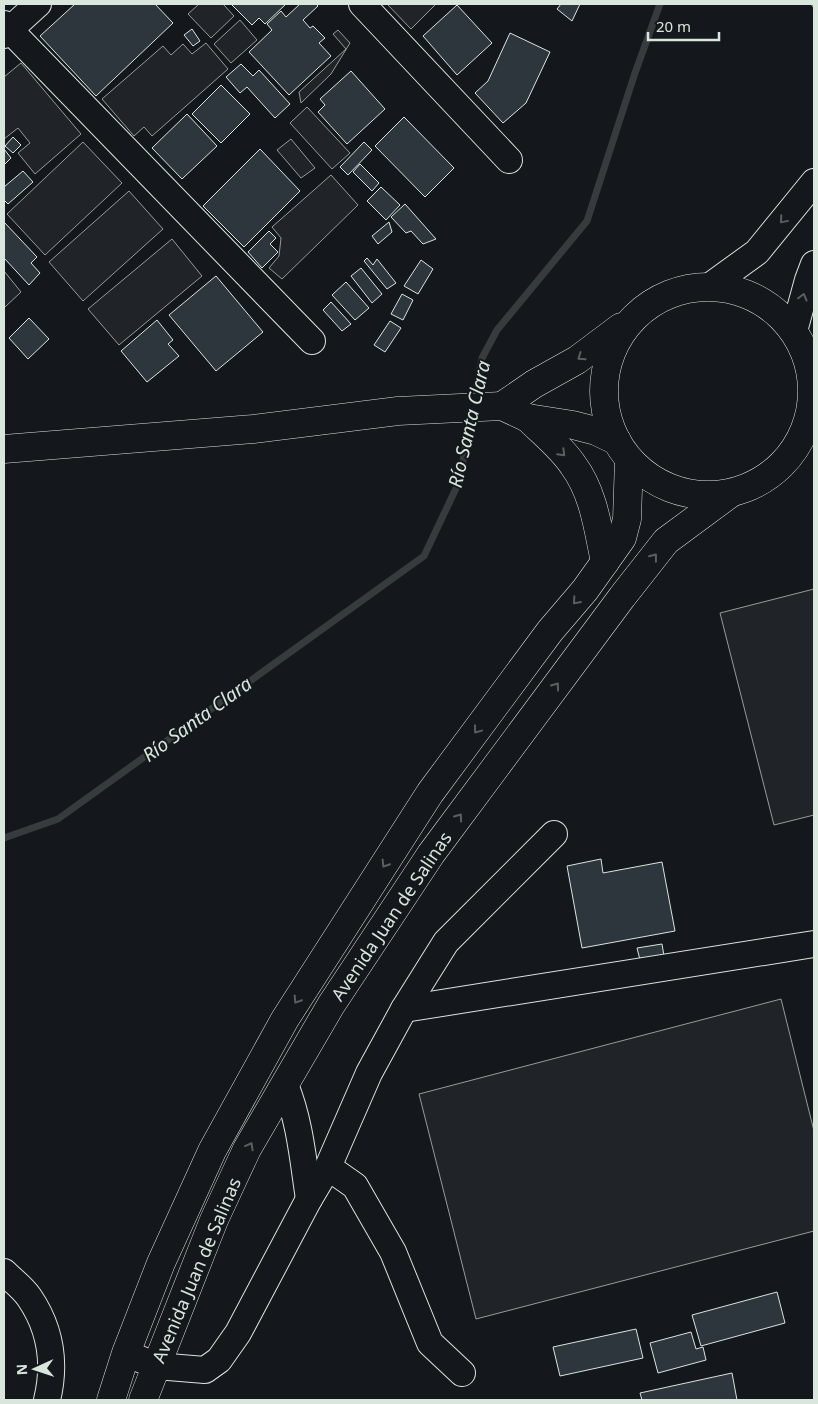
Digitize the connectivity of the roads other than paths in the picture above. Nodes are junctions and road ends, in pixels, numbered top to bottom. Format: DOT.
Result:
graph roads {
  1 [pos="38,4"];
  2 [pos="362,4"];
  3 [pos="6,30"];
  4 [pos="510,160"];
  5 [pos="814,182"];
  6 [pos="814,264"];
  7 [pos="710,286"];
  8 [pos="634,317"];
  9 [pos="803,339"];
  10 [pos="312,341"];
  11 [pos="495,406"];
  12 [pos="528,418"];
  13 [pos="803,448"];
  14 [pos="4,449"];
  15 [pos="623,450"];
  16 [pos="731,493"];
  17 [pos="605,562"];
  18 [pos="554,834"];
  19 [pos="814,944"];
  20 [pos="404,1009"];
  21 [pos="285,1085"];
  22 [pos="328,1167"];
  23 [pos="309,1199"];
  24 [pos="4,1272"];
  25 [pos="126,1353"];
  26 [pos="156,1366"];
  27 [pos="462,1373"];
  28 [pos="47,1400"];
  29 [pos="111,1400"];
  30 [pos="143,1400"];
  1 -- 3 [label="street"];
  2 -- 4 [label="street"];
  3 -- 10 [label="street"];
  5 -- 7 [label="street, one-way"];
  9 -- 6 [label="street, one-way"];
  7 -- 8 [label="main road"];
  7 -- 9 [label="main road"];
  8 -- 11 [label="main road, one-way"];
  8 -- 15 [label="main road"];
  9 -- 13 [label="main road"];
  11 -- 12 [label="main road"];
  11 -- 14 [label="main road"];
  12 -- 15 [label="main road"];
  12 -- 17 [label="main road, one-way"];
  13 -- 16 [label="main road"];
  15 -- 16 [label="main road"];
  15 -- 17 [label="main road, Avenida Juan de Salinas"];
  21 -- 16 [label="main road, Avenida Juan de Salinas, one-way"];
  17 -- 25 [label="main road, Avenida Juan de Salinas, one-way"];
  18 -- 20 [label="street"];
  19 -- 20 [label="street"];
  20 -- 22 [label="street"];
  21 -- 23 [label="street"];
  26 -- 21 [label="main road, Avenida Juan de Salinas, one-way"];
  22 -- 23 [label="street"];
  22 -- 27 [label="street"];
  23 -- 26 [label="street"];
  24 -- 28 [label="street"];
  25 -- 26 [label="street"];
  25 -- 29 [label="main road, Avenida Juan de Salinas"];
  26 -- 30 [label="main road, Avenida Juan de Salinas"];
}
